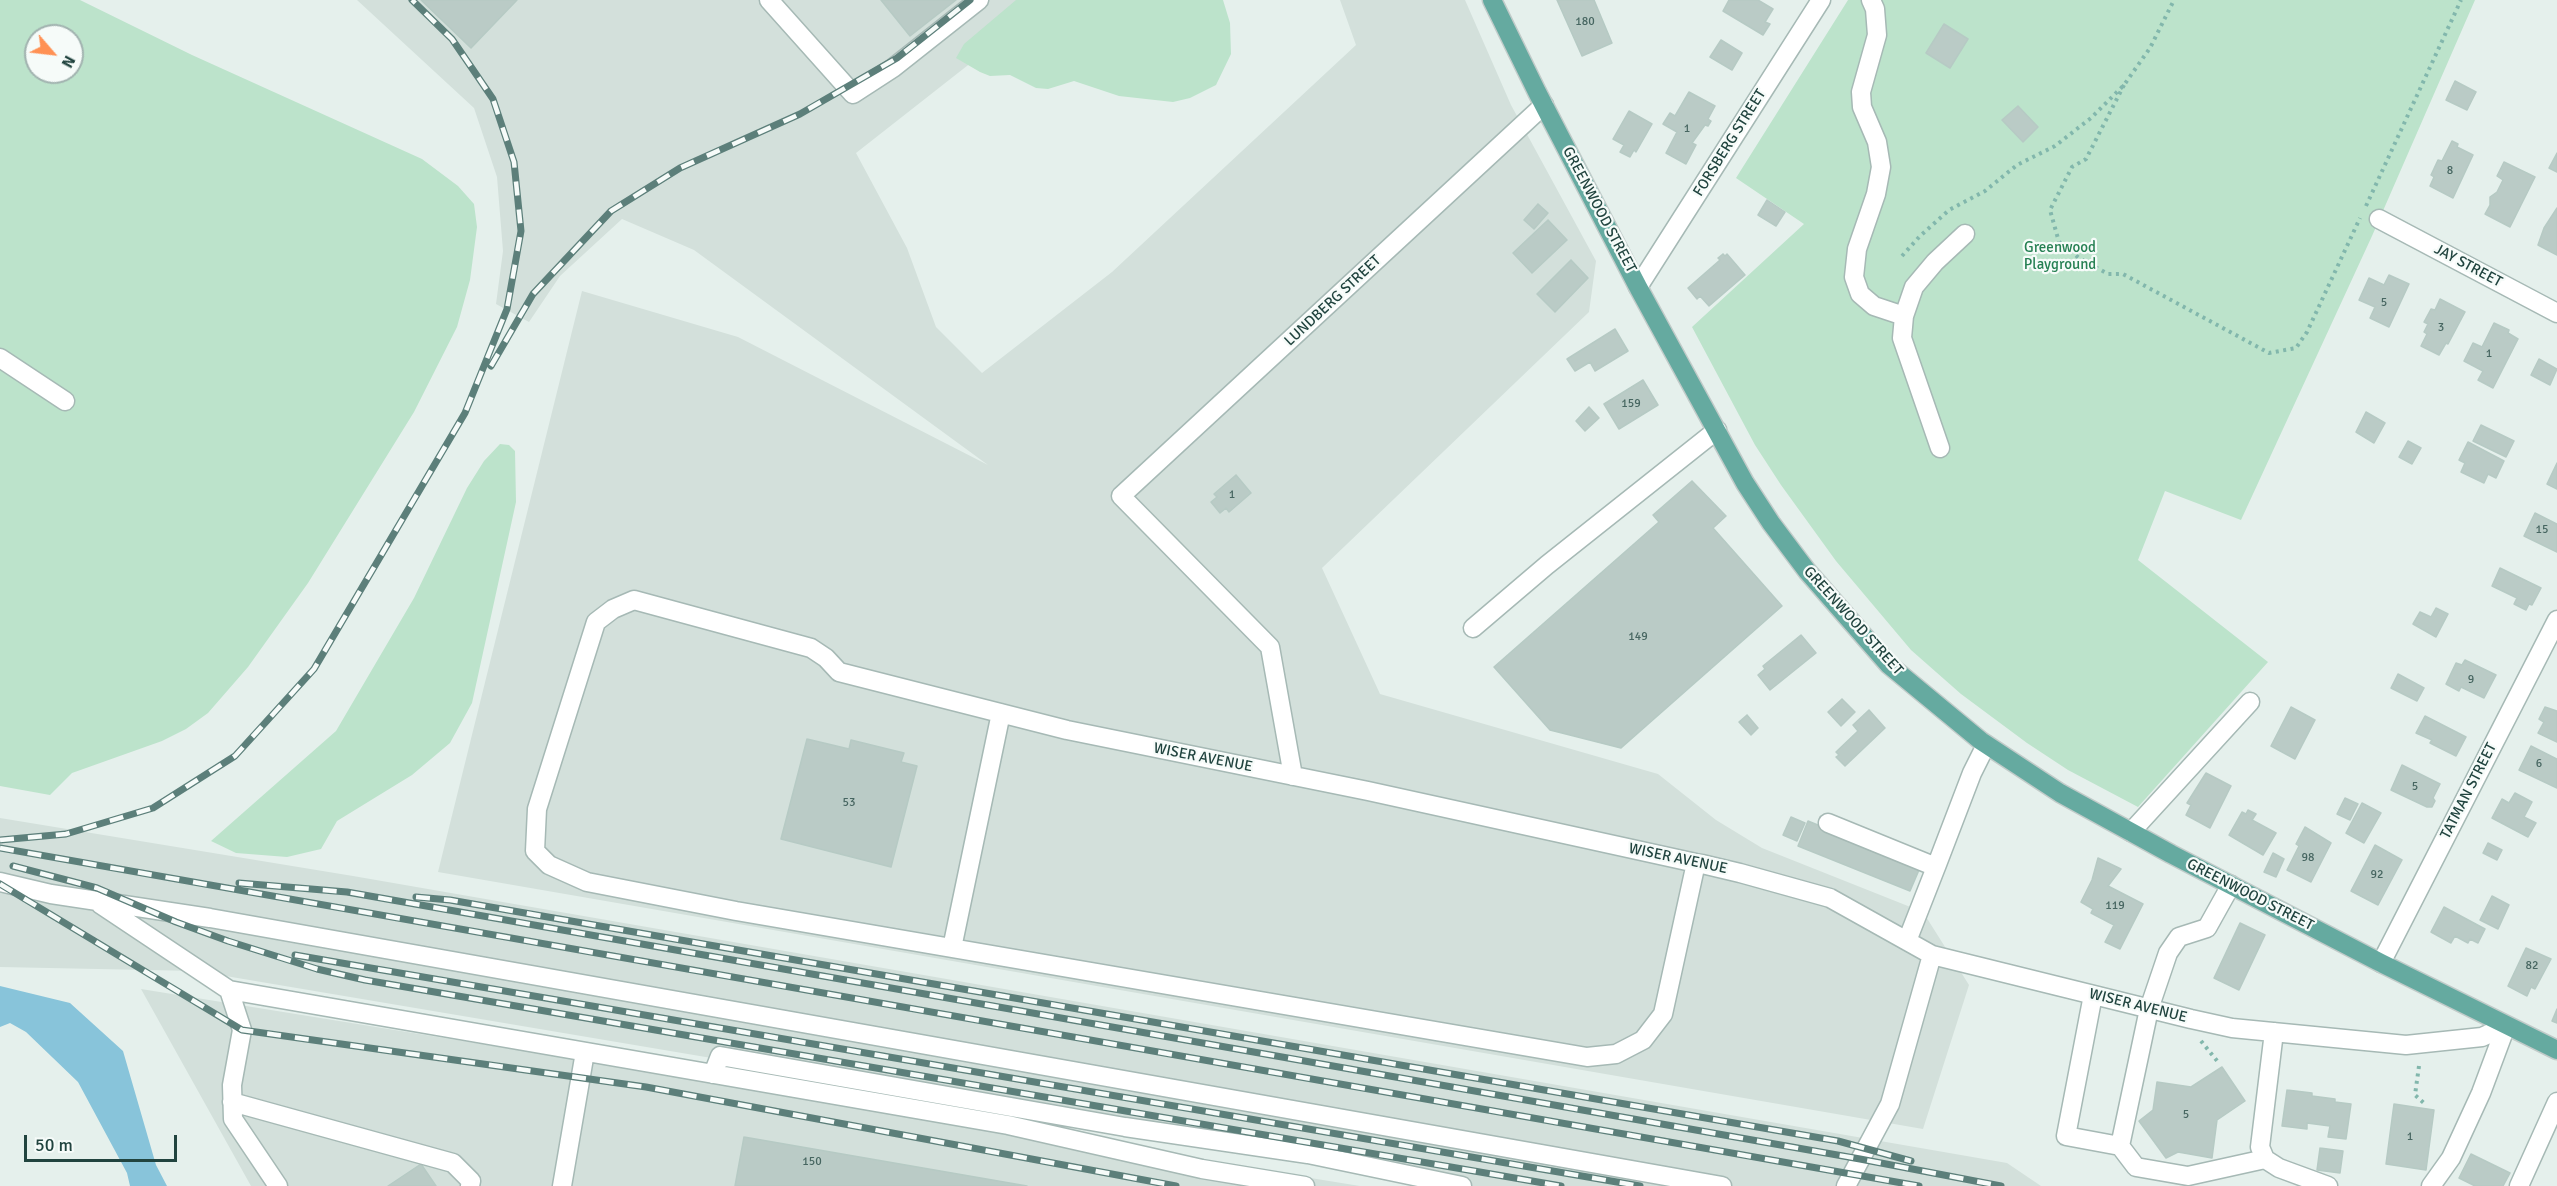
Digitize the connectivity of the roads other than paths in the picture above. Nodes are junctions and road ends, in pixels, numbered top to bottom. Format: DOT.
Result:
graph roads {
  1 [pos="769,0"];
  2 [pos="980,0"];
  3 [pos="1492,0"];
  4 [pos="1821,0"];
  5 [pos="1871,0"];
  6 [pos="1544,105"];
  7 [pos="2379,219"];
  8 [pos="1965,234"];
  9 [pos="1638,287"];
  10 [pos="2557,313"];
  11 [pos="1904,316"];
  12 [pos="0,358"];
  13 [pos="65,401"];
  14 [pos="1717,430"];
  15 [pos="1940,448"];
  16 [pos="2557,620"];
  17 [pos="1473,628"];
  18 [pos="2250,702"];
  19 [pos="1001,713"];
  20 [pos="1986,745"];
  21 [pos="1293,776"];
  22 [pos="1828,823"];
  23 [pos="2131,832"];
  24 [pos="1699,864"];
  25 [pos="1936,867"];
  26 [pos="0,882"];
  27 [pos="2231,885"];
  28 [pos="96,901"];
  29 [pos="1907,941"];
  30 [pos="952,948"];
  31 [pos="1932,955"];
  32 [pos="2381,963"];
  33 [pos="229,990"];
  34 [pos="2093,995"];
  35 [pos="2149,1009"];
  36 [pos="2506,1026"];
  37 [pos="2274,1032"];
  38 [pos="2557,1050"];
  39 [pos="585,1052"];
  40 [pos="713,1074"];
  41 [pos="232,1102"];
  42 [pos="2557,1102"];
  43 [pos="2120,1146"];
  44 [pos="2265,1159"];
  45 [pos="278,1186"];
  46 [pos="470,1186"];
  47 [pos="562,1186"];
  48 [pos="1305,1186"];
  49 [pos="1462,1186"];
  50 [pos="1722,1186"];
  51 [pos="1846,1186"];
  52 [pos="2328,1186"];
  53 [pos="2431,1186"];
  54 [pos="2519,1186"];
  1 -- 2 [label="street"];
  3 -- 6 [label="main road, GREENWOOD STREET"];
  4 -- 9 [label="street, FORSBERG STREET"];
  5 -- 11 [label="street"];
  6 -- 9 [label="main road, GREENWOOD STREET"];
  6 -- 21 [label="street, LUNDBERG STREET"];
  7 -- 10 [label="street, JAY STREET"];
  8 -- 11 [label="street"];
  9 -- 14 [label="main road, GREENWOOD STREET"];
  11 -- 15 [label="street"];
  12 -- 13 [label="street"];
  14 -- 17 [label="street"];
  14 -- 20 [label="main road, GREENWOOD STREET"];
  16 -- 32 [label="street, TATMAN STREET"];
  18 -- 23 [label="street"];
  19 -- 21 [label="street, WISER AVENUE"];
  19 -- 30 [label="street"];
  19 -- 30 [label="street, WISER AVENUE"];
  20 -- 23 [label="main road, GREENWOOD STREET"];
  20 -- 25 [label="street"];
  21 -- 24 [label="street, WISER AVENUE"];
  22 -- 25 [label="street"];
  23 -- 27 [label="main road, GREENWOOD STREET"];
  24 -- 29 [label="street, WISER AVENUE"];
  24 -- 30 [label="street"];
  25 -- 29 [label="street"];
  26 -- 28 [label="street"];
  27 -- 32 [label="main road, GREENWOOD STREET"];
  27 -- 35 [label="street"];
  28 -- 33 [label="street"];
  28 -- 50 [label="street"];
  29 -- 31 [label="street, WISER AVENUE"];
  31 -- 34 [label="street, WISER AVENUE"];
  31 -- 51 [label="street"];
  32 -- 36 [label="main road, GREENWOOD STREET"];
  33 -- 39 [label="street"];
  33 -- 41 [label="street"];
  34 -- 35 [label="street, WISER AVENUE"];
  34 -- 43 [label="street"];
  35 -- 37 [label="street, WISER AVENUE"];
  35 -- 43 [label="street"];
  36 -- 37 [label="street, WISER AVENUE"];
  36 -- 38 [label="main road, GREENWOOD STREET"];
  36 -- 53 [label="street"];
  37 -- 44 [label="street"];
  39 -- 40 [label="street"];
  39 -- 47 [label="street"];
  40 -- 48 [label="street"];
  40 -- 49 [label="street"];
  41 -- 45 [label="street"];
  41 -- 46 [label="street"];
  42 -- 54 [label="street"];
  43 -- 44 [label="street"];
  44 -- 52 [label="street"];
}
